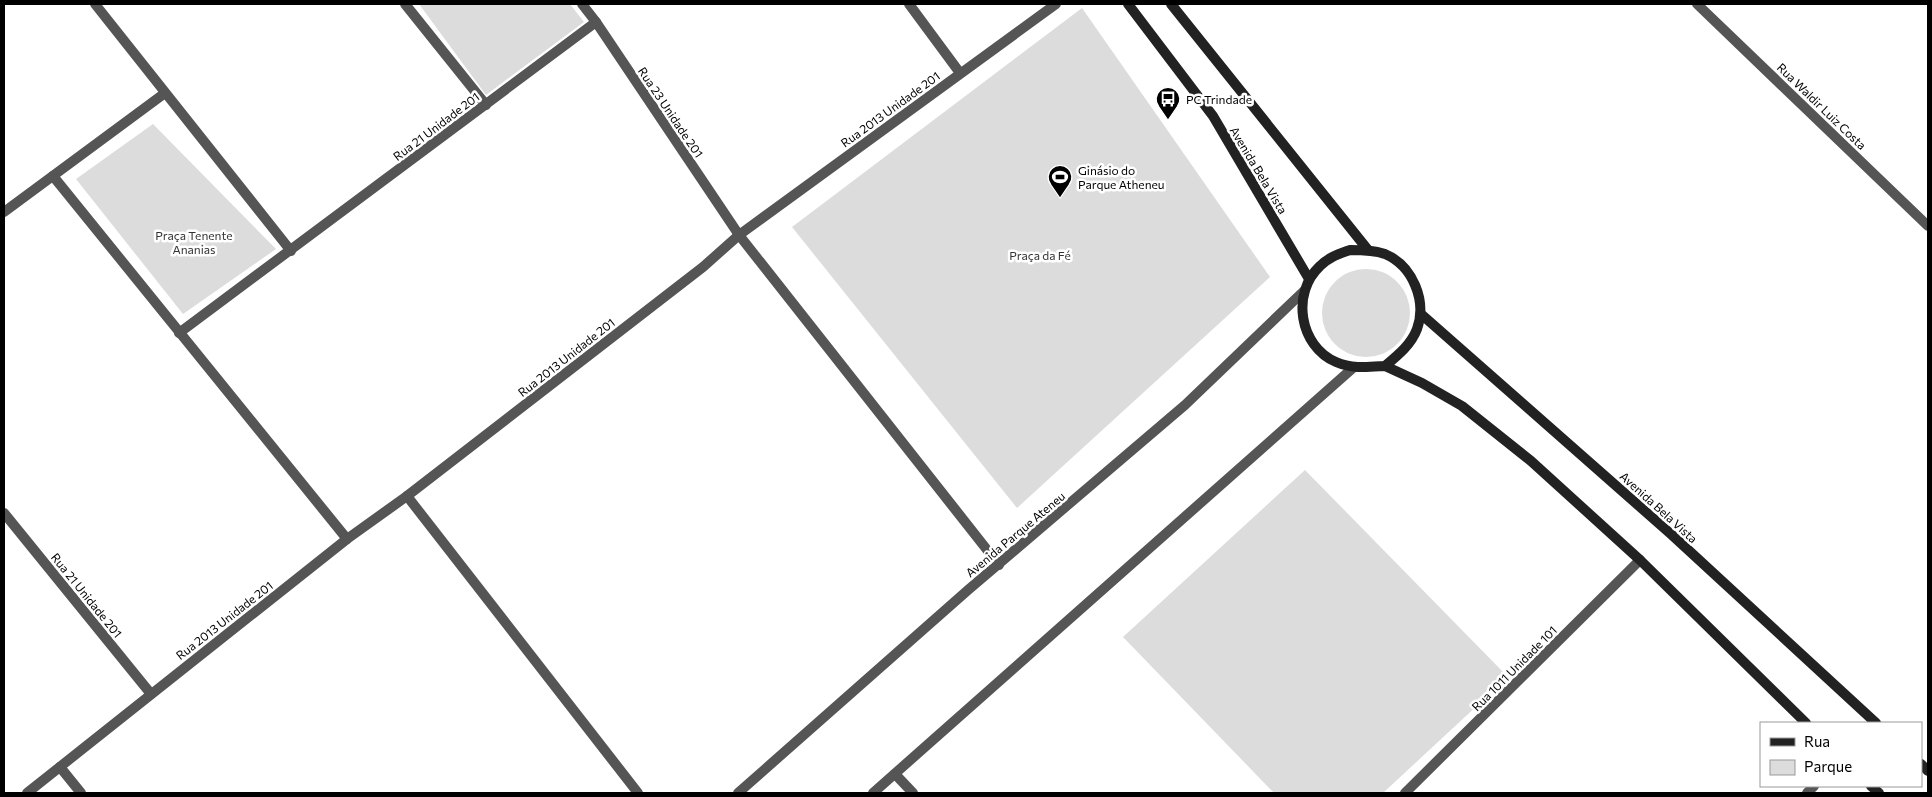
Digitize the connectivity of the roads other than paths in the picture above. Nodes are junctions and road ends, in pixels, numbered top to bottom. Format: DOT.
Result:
graph roads {
  1 [pos="95,4"];
  2 [pos="405,4"];
  3 [pos="582,4"];
  4 [pos="909,4"];
  5 [pos="1056,4"];
  6 [pos="1128,4"];
  7 [pos="1171,4"];
  8 [pos="1697,4"];
  9 [pos="596,22"];
  10 [pos="960,73"];
  11 [pos="165,93"];
  12 [pos="486,105"];
  13 [pos="53,176"];
  14 [pos="4,212"];
  15 [pos="1928,226"];
  16 [pos="739,235"];
  17 [pos="1368,250"];
  18 [pos="291,251"];
  19 [pos="1307,284"];
  20 [pos="1420,314"];
  21 [pos="179,333"];
  22 [pos="1385,366"];
  23 [pos="1354,367"];
  24 [pos="407,496"];
  25 [pos="4,512"];
  26 [pos="347,539"];
  27 [pos="1640,560"];
  28 [pos="999,565"];
  29 [pos="150,694"];
  30 [pos="1805,722"];
  31 [pos="1875,722"];
  32 [pos="60,768"];
  33 [pos="895,774"];
  34 [pos="27,793"];
  35 [pos="81,793"];
  36 [pos="638,793"];
  37 [pos="738,793"];
  38 [pos="873,793"];
  39 [pos="913,793"];
  40 [pos="1406,793"];
  1 -- 11 [label="street"];
  2 -- 12 [label="street"];
  3 -- 9 [label="street, Rua 23 Unidade 201"];
  4 -- 10 [label="street"];
  5 -- 10 [label="street, Rua 2013 Unidade 201"];
  6 -- 19 [label="main road, Avenida Bela Vista"];
  7 -- 17 [label="main road"];
  8 -- 15 [label="street, Rua Waldir Luiz Costa"];
  9 -- 12 [label="street, Rua 21 Unidade 201"];
  9 -- 16 [label="street, Rua 23 Unidade 201"];
  10 -- 16 [label="street, Rua 2013 Unidade 201"];
  11 -- 13 [label="street"];
  11 -- 18 [label="street"];
  12 -- 18 [label="street, Rua 21 Unidade 201"];
  13 -- 14 [label="street"];
  13 -- 21 [label="street"];
  16 -- 24 [label="street, Rua 2013 Unidade 201"];
  16 -- 28 [label="street"];
  17 -- 19 [label="main road"];
  17 -- 20 [label="main road"];
  18 -- 21 [label="street, Rua 21 Unidade 201"];
  19 -- 23 [label="main road"];
  19 -- 28 [label="street, Avenida Parque Ateneu"];
  20 -- 22 [label="main road"];
  20 -- 31 [label="main road, Avenida Bela Vista"];
  21 -- 26 [label="street"];
  22 -- 23 [label="main road"];
  22 -- 27 [label="main road"];
  23 -- 33 [label="street"];
  24 -- 26 [label="street, Rua 2013 Unidade 201"];
  24 -- 36 [label="street"];
  25 -- 29 [label="street, Rua 21 Unidade 201"];
  26 -- 29 [label="street, Rua 2013 Unidade 201"];
  27 -- 30 [label="main road"];
  27 -- 40 [label="street, Rua 1011 Unidade 101"];
  28 -- 37 [label="street, Avenida Parque Ateneu"];
  29 -- 32 [label="street, Rua 2013 Unidade 201"];
  32 -- 34 [label="street, Rua 2013 Unidade 201"];
  32 -- 35 [label="street"];
  33 -- 38 [label="street"];
  33 -- 39 [label="street"];
}
